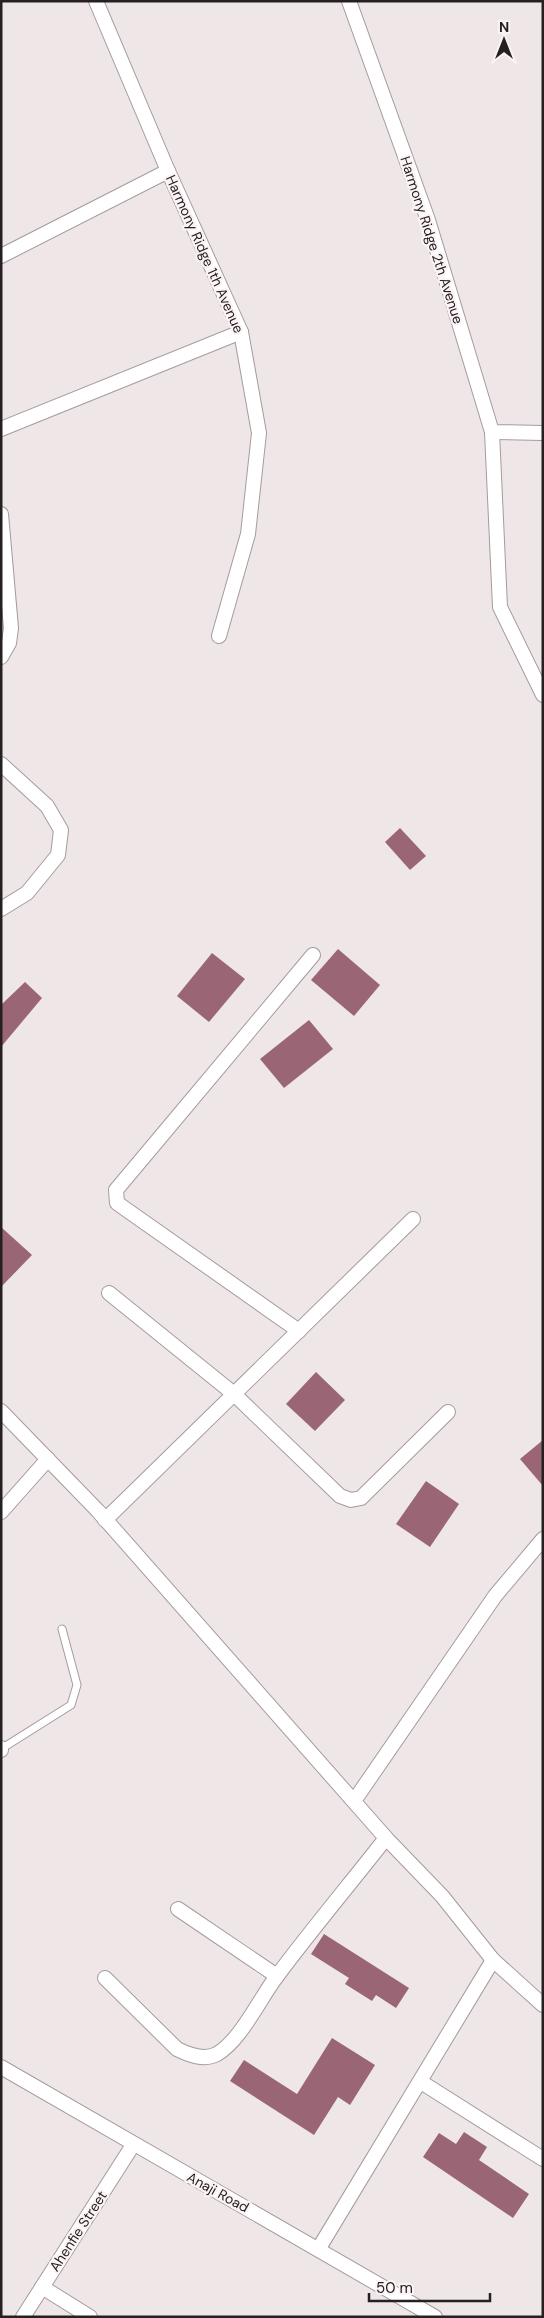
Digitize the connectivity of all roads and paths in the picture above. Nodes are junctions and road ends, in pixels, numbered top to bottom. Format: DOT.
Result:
graph roads {
  1 [pos="96,1"];
  2 [pos="349,1"];
  3 [pos="168,170"];
  4 [pos="1,256"];
  5 [pos="241,332"];
  6 [pos="1,429"];
  7 [pos="492,432"];
  8 [pos="543,433"];
  9 [pos="1,514"];
  10 [pos="219,636"];
  11 [pos="1,657"];
  12 [pos="543,695"];
  13 [pos="1,764"];
  14 [pos="1,908"];
  15 [pos="313,955"];
  16 [pos="413,1219"];
  17 [pos="109,1293"];
  18 [pos="299,1331"];
  19 [pos="234,1394"];
  20 [pos="1,1411"];
  21 [pos="448,1412"];
  22 [pos="48,1459"];
  23 [pos="1,1512"];
  24 [pos="105,1520"];
  25 [pos="543,1539"];
  26 [pos="62,1629"];
  27 [pos="1,1749"];
  28 [pos="354,1801"];
  29 [pos="386,1838"];
  30 [pos="178,1908"];
  31 [pos="493,1960"];
  32 [pos="277,1976"];
  33 [pos="105,1978"];
  34 [pos="543,2004"];
  35 [pos="2,2070"];
  36 [pos="421,2082"];
  37 [pos="133,2145"];
  38 [pos="543,2159"];
  39 [pos="318,2248"];
  40 [pos="42,2287"];
  41 [pos="23,2317"];
  42 [pos="90,2317"];
  43 [pos="435,2317"];
  1 -- 3 [label="street, Harmony Ridge 1th Avenue"];
  2 -- 7 [label="street, Harmony Ridge 2th Avenue"];
  3 -- 4 [label="street"];
  3 -- 5 [label="street, Harmony Ridge 1th Avenue"];
  5 -- 6 [label="street"];
  5 -- 10 [label="street, Harmony Ridge 1th Avenue"];
  7 -- 8 [label="street"];
  7 -- 12 [label="street, Harmony Ridge 2th Avenue"];
  9 -- 11 [label="street"];
  13 -- 14 [label="street"];
  15 -- 18 [label="street"];
  16 -- 18 [label="street"];
  17 -- 19 [label="street"];
  18 -- 19 [label="street"];
  19 -- 21 [label="street"];
  19 -- 24 [label="street"];
  20 -- 22 [label="street"];
  22 -- 23 [label="street"];
  22 -- 24 [label="street"];
  24 -- 28 [label="street"];
  25 -- 28 [label="street"];
  26 -- 27 [label="lane"];
  28 -- 29 [label="street"];
  29 -- 31 [label="street"];
  29 -- 32 [label="street"];
  30 -- 32 [label="street"];
  31 -- 34 [label="street"];
  31 -- 36 [label="street"];
  32 -- 33 [label="street"];
  35 -- 37 [label="street, Anaji Road"];
  36 -- 38 [label="street"];
  36 -- 39 [label="street"];
  37 -- 39 [label="street, Anaji Road"];
  37 -- 40 [label="street, Ahenfie Street"];
  39 -- 43 [label="street, Anaji Road"];
  40 -- 41 [label="street, Ahenfie Street"];
  40 -- 42 [label="street"];
}
